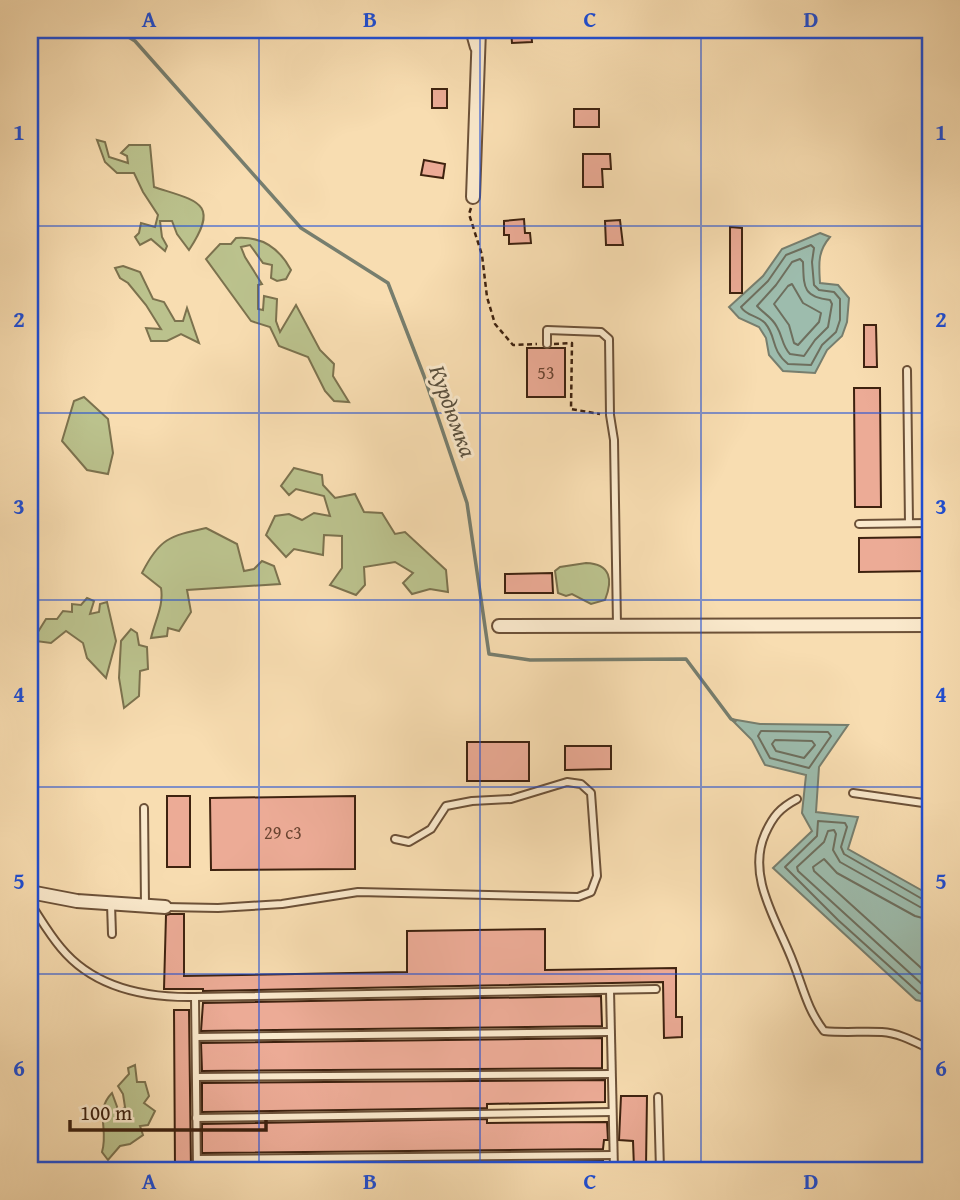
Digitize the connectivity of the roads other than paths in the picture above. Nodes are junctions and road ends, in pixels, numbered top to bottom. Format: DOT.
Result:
graph roads {
  1 [pos="469,30"];
  2 [pos="479,30"];
  3 [pos="477,74"];
  4 [pos="473,197"];
  5 [pos="547,344"];
  6 [pos="907,370"];
  7 [pos="909,523"];
  8 [pos="930,523"];
  9 [pos="859,524"];
  10 [pos="930,625"];
  11 [pos="499,626"];
  12 [pos="617,627"];
  13 [pos="853,793"];
  14 [pos="797,799"];
  15 [pos="930,804"];
  16 [pos="144,808"];
  17 [pos="395,839"];
  18 [pos="30,892"];
  19 [pos="30,903"];
  20 [pos="111,904"];
  21 [pos="145,906"];
  22 [pos="165,907"];
  23 [pos="33,914"];
  24 [pos="111,934"];
  25 [pos="656,989"];
  26 [pos="610,990"];
  27 [pos="195,997"];
  28 [pos="610,1032"];
  29 [pos="196,1037"];
  30 [pos="930,1049"];
  31 [pos="611,1074"];
  32 [pos="196,1077"];
  33 [pos="658,1097"];
  34 [pos="612,1112"];
  35 [pos="196,1118"];
  36 [pos="613,1155"];
  37 [pos="197,1158"];
  38 [pos="197,1170"];
  39 [pos="614,1170"];
  40 [pos="660,1170"];
  1 -- 3 [label="lane"];
  2 -- 3 [label="street"];
  3 -- 4 [label="street"];
  5 -- 12 [label="lane"];
  6 -- 7 [label="lane"];
  7 -- 8 [label="lane"];
  7 -- 9 [label="lane"];
  10 -- 12 [label="street"];
  11 -- 12 [label="street"];
  13 -- 15 [label="lane"];
  14 -- 30 [label="lane"];
  16 -- 21 [label="lane"];
  17 -- 22 [label="lane"];
  18 -- 20 [label="street"];
  19 -- 23 [label="lane"];
  20 -- 21 [label="street"];
  20 -- 24 [label="lane"];
  21 -- 22 [label="street"];
  23 -- 27 [label="lane"];
  25 -- 26 [label="lane"];
  26 -- 27 [label="lane"];
  26 -- 28 [label="lane"];
  27 -- 29 [label="lane"];
  28 -- 29 [label="lane"];
  28 -- 31 [label="lane"];
  29 -- 32 [label="lane"];
  31 -- 32 [label="lane"];
  31 -- 34 [label="lane"];
  32 -- 35 [label="lane"];
  33 -- 40 [label="lane"];
  34 -- 35 [label="lane"];
  34 -- 36 [label="lane"];
  35 -- 37 [label="lane"];
  36 -- 37 [label="lane"];
  36 -- 39 [label="lane"];
  37 -- 38 [label="lane"];
}
